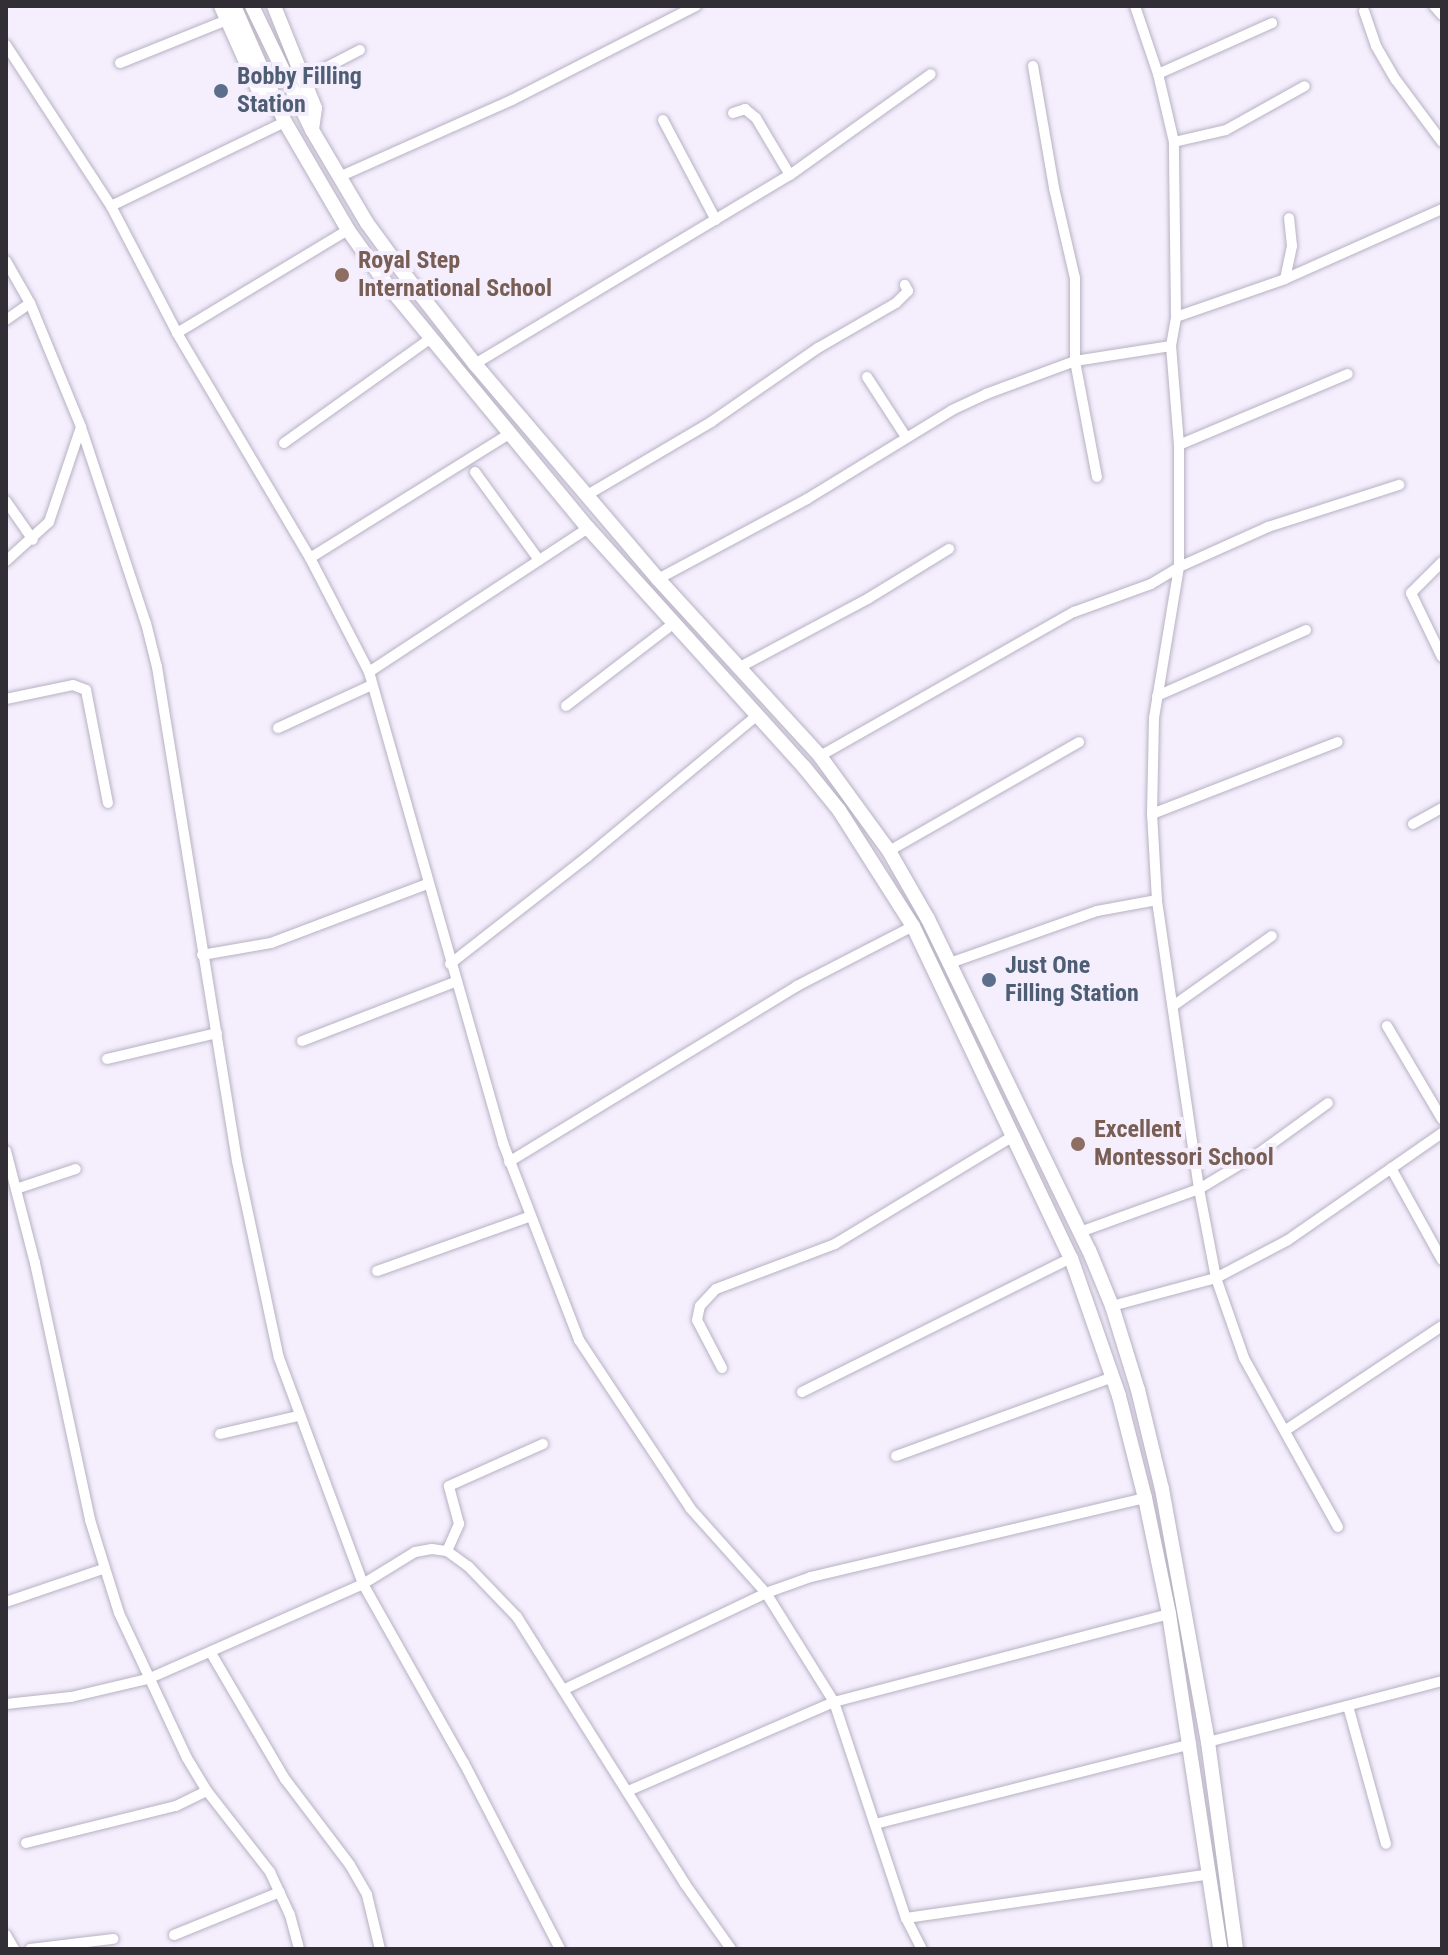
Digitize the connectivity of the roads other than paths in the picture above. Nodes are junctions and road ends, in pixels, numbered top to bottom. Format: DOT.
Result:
graph roads {
  1 [pos="221,6"];
  2 [pos="234,6"];
  3 [pos="252,6"];
  4 [pos="274,6"];
  5 [pos="696,6"];
  6 [pos="1135,6"];
  7 [pos="1434,6"];
  8 [pos="1364,11"];
  9 [pos="1442,15"];
  10 [pos="227,20"];
  11 [pos="1272,23"];
  12 [pos="6,45"];
  13 [pos="360,50"];
  14 [pos="120,63"];
  15 [pos="1033,66"];
  16 [pos="931,74"];
  17 [pos="1158,74"];
  18 [pos="304,79"];
  19 [pos="1305,86"];
  20 [pos="733,113"];
  21 [pos="282,117"];
  22 [pos="663,120"];
  23 [pos="312,130"];
  24 [pos="1174,142"];
  25 [pos="1442,142"];
  26 [pos="790,175"];
  27 [pos="339,177"];
  28 [pos="111,206"];
  29 [pos="1442,209"];
  30 [pos="1289,218"];
  31 [pos="716,220"];
  32 [pos="348,230"];
  33 [pos="6,261"];
  34 [pos="1285,279"];
  35 [pos="905,285"];
  36 [pos="30,303"];
  37 [pos="1176,317"];
  38 [pos="6,320"];
  39 [pos="177,333"];
  40 [pos="430,339"];
  41 [pos="1171,346"];
  42 [pos="1075,361"];
  43 [pos="475,364"];
  44 [pos="1348,374"];
  45 [pos="867,377"];
  46 [pos="81,427"];
  47 [pos="509,434"];
  48 [pos="906,437"];
  49 [pos="284,443"];
  50 [pos="1179,445"];
  51 [pos="475,472"];
  52 [pos="1097,477"];
  53 [pos="1399,485"];
  54 [pos="589,494"];
  55 [pos="6,501"];
  56 [pos="588,528"];
  57 [pos="33,540"];
  58 [pos="949,549"];
  59 [pos="310,558"];
  60 [pos="539,560"];
  61 [pos="6,561"];
  62 [pos="1442,562"];
  63 [pos="1179,567"];
  64 [pos="658,579"];
  65 [pos="673,624"];
  66 [pos="1306,630"];
  67 [pos="1442,657"];
  68 [pos="740,667"];
  69 [pos="369,672"];
  70 [pos="372,685"];
  71 [pos="1157,696"];
  72 [pos="6,699"];
  73 [pos="566,706"];
  74 [pos="756,716"];
  75 [pos="278,728"];
  76 [pos="1079,742"];
  77 [pos="1338,742"];
  78 [pos="820,756"];
  79 [pos="108,803"];
  80 [pos="1442,808"];
  81 [pos="1152,814"];
  82 [pos="1413,824"];
  83 [pos="889,851"];
  84 [pos="427,884"];
  85 [pos="1157,900"];
  86 [pos="913,926"];
  87 [pos="1272,936"];
  88 [pos="202,955"];
  89 [pos="950,963"];
  90 [pos="450,964"];
  91 [pos="455,982"];
  92 [pos="1173,1006"];
  93 [pos="1387,1026"];
  94 [pos="217,1033"];
  95 [pos="302,1041"];
  96 [pos="107,1059"];
  97 [pos="1328,1103"];
  98 [pos="1442,1119"];
  99 [pos="1442,1133"];
  100 [pos="1015,1135"];
  101 [pos="6,1151"];
  102 [pos="509,1162"];
  103 [pos="1391,1168"];
  104 [pos="76,1169"];
  105 [pos="16,1189"];
  106 [pos="1199,1189"];
  107 [pos="529,1217"];
  108 [pos="1080,1232"];
  109 [pos="1071,1258"];
  110 [pos="1442,1260"];
  111 [pos="377,1271"];
  112 [pos="1216,1278"];
  113 [pos="1112,1306"];
  114 [pos="1442,1326"];
  115 [pos="722,1368"];
  116 [pos="1113,1377"];
  117 [pos="802,1392"];
  118 [pos="298,1416"];
  119 [pos="1286,1430"];
  120 [pos="220,1434"];
  121 [pos="543,1444"];
  122 [pos="896,1456"];
  123 [pos="1145,1498"];
  124 [pos="1338,1527"];
  125 [pos="447,1551"];
  126 [pos="103,1569"];
  127 [pos="363,1584"];
  128 [pos="766,1593"];
  129 [pos="6,1602"];
  130 [pos="1169,1614"];
  131 [pos="211,1653"];
  132 [pos="148,1679"];
  133 [pos="1442,1681"];
  134 [pos="565,1689"];
  135 [pos="834,1702"];
  136 [pos="6,1704"];
  137 [pos="1348,1706"];
  138 [pos="1208,1742"];
  139 [pos="1191,1744"];
  140 [pos="207,1791"];
  141 [pos="628,1791"];
  142 [pos="875,1824"];
  143 [pos="26,1843"];
  144 [pos="1386,1844"];
  145 [pos="1210,1874"];
  146 [pos="280,1892"];
  147 [pos="906,1918"];
  148 [pos="6,1935"];
  149 [pos="174,1935"];
  150 [pos="113,1939"];
  151 [pos="14,1949"];
  152 [pos="30,1949"];
  153 [pos="299,1949"];
  154 [pos="380,1949"];
  155 [pos="560,1949"];
  156 [pos="731,1949"];
  157 [pos="922,1949"];
  158 [pos="1220,1949"];
  159 [pos="1236,1949"];
  1 -- 10 [label="main road"];
  2 -- 21 [label="main road"];
  3 -- 23 [label="main road"];
  4 -- 18 [label="main road"];
  5 -- 27 [label="street"];
  6 -- 17 [label="street"];
  7 -- 9 [label="street"];
  8 -- 25 [label="street"];
  10 -- 14 [label="street"];
  10 -- 21 [label="main road"];
  11 -- 17 [label="street"];
  12 -- 28 [label="street"];
  13 -- 18 [label="street"];
  15 -- 42 [label="street"];
  16 -- 26 [label="street"];
  17 -- 24 [label="street"];
  18 -- 23 [label="main road"];
  19 -- 24 [label="street"];
  20 -- 26 [label="street"];
  21 -- 28 [label="street"];
  21 -- 32 [label="main road"];
  22 -- 31 [label="street"];
  23 -- 27 [label="main road"];
  24 -- 37 [label="street"];
  26 -- 31 [label="street"];
  27 -- 43 [label="main road"];
  28 -- 39 [label="street"];
  29 -- 34 [label="street"];
  30 -- 34 [label="street"];
  31 -- 43 [label="street"];
  32 -- 39 [label="street"];
  32 -- 40 [label="main road"];
  33 -- 36 [label="street"];
  34 -- 37 [label="street"];
  35 -- 54 [label="street"];
  36 -- 38 [label="street"];
  36 -- 46 [label="street"];
  37 -- 41 [label="street"];
  39 -- 59 [label="street"];
  40 -- 47 [label="main road"];
  40 -- 49 [label="street"];
  41 -- 42 [label="street"];
  41 -- 50 [label="street"];
  42 -- 48 [label="street"];
  42 -- 52 [label="street"];
  43 -- 54 [label="main road"];
  44 -- 50 [label="street"];
  45 -- 48 [label="street"];
  46 -- 57 [label="street"];
  46 -- 88 [label="street"];
  47 -- 56 [label="main road"];
  47 -- 59 [label="street"];
  48 -- 64 [label="street"];
  50 -- 63 [label="street"];
  51 -- 60 [label="street"];
  53 -- 63 [label="street"];
  54 -- 64 [label="main road"];
  55 -- 57 [label="street"];
  56 -- 60 [label="street"];
  56 -- 65 [label="main road"];
  57 -- 61 [label="street"];
  58 -- 68 [label="street"];
  59 -- 69 [label="street"];
  60 -- 69 [label="street"];
  62 -- 67 [label="street"];
  63 -- 71 [label="street"];
  63 -- 78 [label="street"];
  64 -- 68 [label="main road"];
  65 -- 73 [label="street"];
  65 -- 74 [label="main road"];
  66 -- 71 [label="street"];
  68 -- 78 [label="main road"];
  69 -- 70 [label="street"];
  70 -- 75 [label="street"];
  70 -- 84 [label="street"];
  71 -- 81 [label="street"];
  72 -- 79 [label="street"];
  74 -- 86 [label="main road"];
  74 -- 90 [label="street"];
  76 -- 83 [label="street"];
  77 -- 81 [label="street"];
  78 -- 83 [label="main road"];
  80 -- 82 [label="street"];
  81 -- 85 [label="street"];
  83 -- 89 [label="main road"];
  84 -- 88 [label="street"];
  84 -- 90 [label="street"];
  85 -- 89 [label="street"];
  85 -- 92 [label="street"];
  86 -- 100 [label="main road"];
  86 -- 102 [label="street"];
  87 -- 92 [label="street"];
  88 -- 94 [label="street"];
  89 -- 108 [label="main road"];
  90 -- 91 [label="street"];
  91 -- 95 [label="street"];
  91 -- 102 [label="street"];
  92 -- 106 [label="street"];
  93 -- 98 [label="street"];
  94 -- 96 [label="street"];
  94 -- 118 [label="street"];
  97 -- 106 [label="street"];
  99 -- 103 [label="street"];
  100 -- 109 [label="main road"];
  100 -- 115 [label="street"];
  101 -- 105 [label="street"];
  102 -- 107 [label="street"];
  103 -- 110 [label="street"];
  103 -- 112 [label="street"];
  104 -- 105 [label="street"];
  105 -- 126 [label="street"];
  106 -- 108 [label="street"];
  106 -- 112 [label="street"];
  107 -- 111 [label="street"];
  107 -- 128 [label="street"];
  108 -- 113 [label="main road"];
  109 -- 116 [label="main road"];
  109 -- 117 [label="street"];
  112 -- 113 [label="street"];
  112 -- 119 [label="street"];
  113 -- 138 [label="main road"];
  114 -- 119 [label="street"];
  116 -- 122 [label="street"];
  116 -- 123 [label="main road"];
  118 -- 120 [label="street"];
  118 -- 127 [label="street"];
  119 -- 124 [label="street"];
  121 -- 125 [label="street"];
  123 -- 128 [label="street"];
  123 -- 130 [label="main road"];
  125 -- 127 [label="street"];
  125 -- 134 [label="street"];
  126 -- 129 [label="street"];
  126 -- 132 [label="street"];
  127 -- 131 [label="street"];
  127 -- 155 [label="street"];
  128 -- 134 [label="street"];
  128 -- 135 [label="street"];
  130 -- 135 [label="street"];
  130 -- 139 [label="main road"];
  131 -- 132 [label="street"];
  131 -- 154 [label="street"];
  132 -- 136 [label="street"];
  132 -- 140 [label="street"];
  133 -- 137 [label="street"];
  134 -- 141 [label="street"];
  135 -- 141 [label="street"];
  135 -- 142 [label="street"];
  137 -- 138 [label="street"];
  137 -- 144 [label="street"];
  138 -- 159 [label="main road"];
  139 -- 142 [label="street"];
  139 -- 145 [label="main road"];
  140 -- 143 [label="street"];
  140 -- 146 [label="street"];
  141 -- 156 [label="street"];
  142 -- 147 [label="street"];
  145 -- 147 [label="street"];
  145 -- 158 [label="main road"];
  146 -- 149 [label="street"];
  146 -- 153 [label="street"];
  147 -- 157 [label="street"];
  148 -- 151 [label="street"];
  150 -- 152 [label="street"];
}
